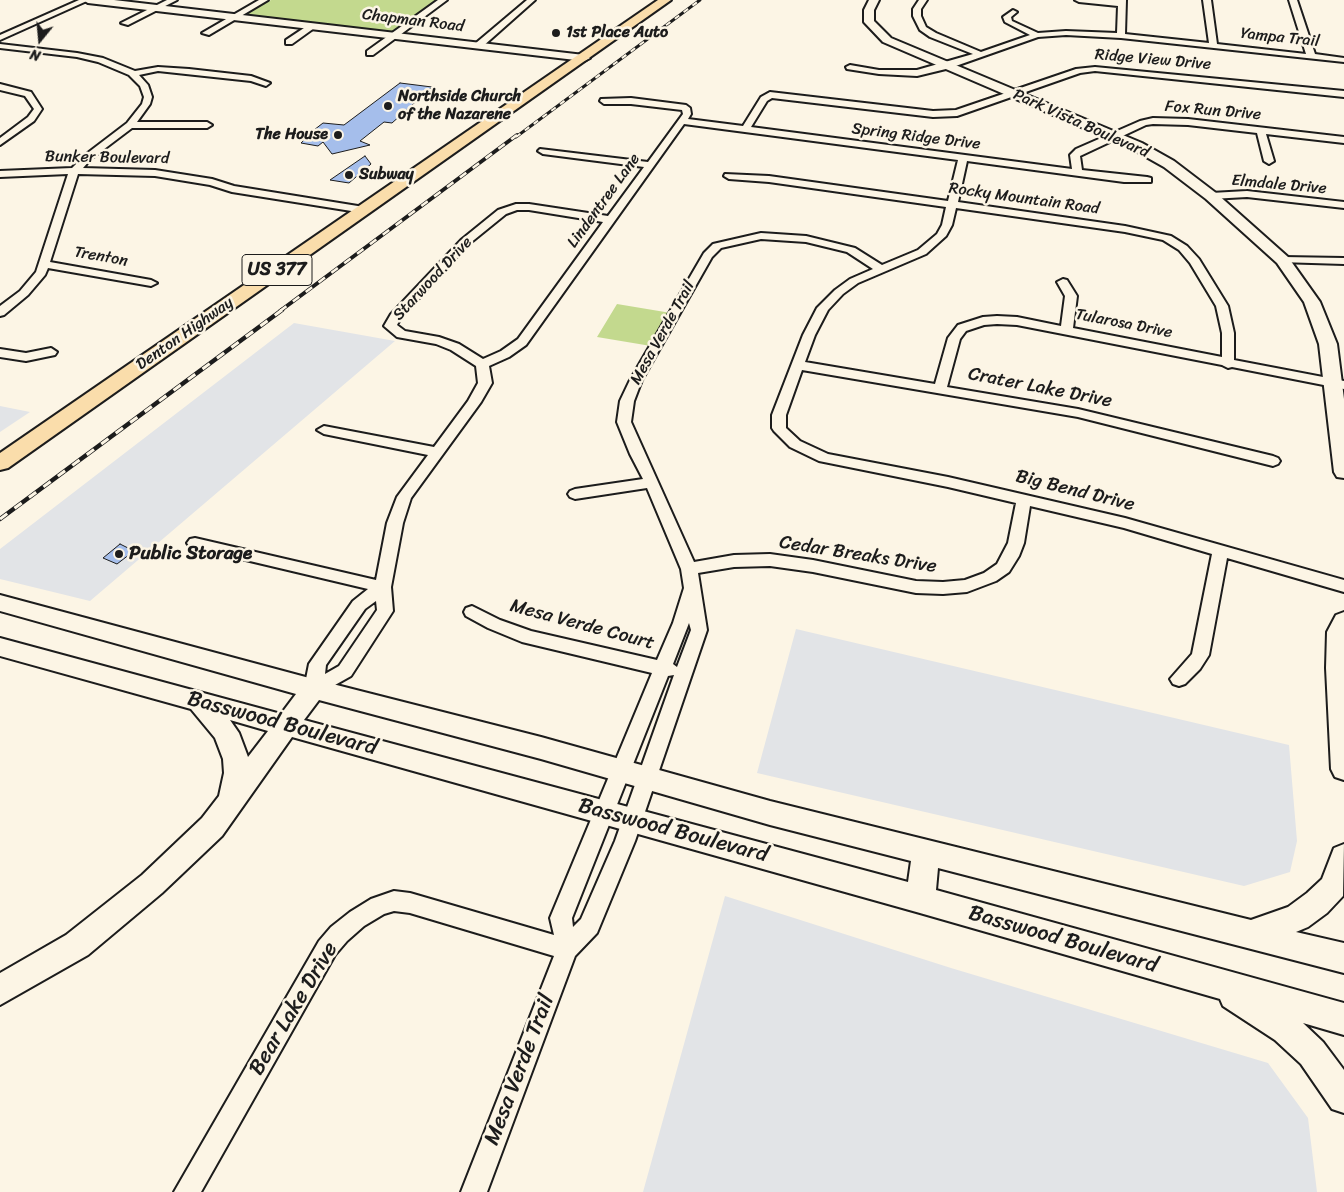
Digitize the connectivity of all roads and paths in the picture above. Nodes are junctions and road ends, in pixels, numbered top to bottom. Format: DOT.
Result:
graph roads {
  1 [pos="86,0"];
  2 [pos="173,0"];
  3 [pos="264,0"];
  4 [pos="443,0"];
  5 [pos="531,0"];
  6 [pos="666,0"];
  7 [pos="874,0"];
  8 [pos="923,0"];
  9 [pos="1079,0"];
  10 [pos="1207,0"];
  11 [pos="1293,0"];
  12 [pos="1122,2"];
  13 [pos="157,8"];
  14 [pos="1013,12"];
  15 [pos="233,17"];
  16 [pos="126,23"];
  17 [pos="314,26"];
  18 [pos="206,33"];
  19 [pos="1037,35"];
  20 [pos="394,36"];
  21 [pos="1121,36"];
  22 [pos="0,38"];
  23 [pos="289,42"];
  24 [pos="479,45"];
  25 [pos="1213,45"];
  26 [pos="0,46"];
  27 [pos="370,53"];
  28 [pos="980,54"];
  29 [pos="1311,56"];
  30 [pos="584,58"];
  31 [pos="1344,60"];
  32 [pos="947,66"];
  33 [pos="850,67"];
  34 [pos="134,74"];
  35 [pos="266,84"];
  36 [pos="0,88"];
  37 [pos="1011,93"];
  38 [pos="1344,94"];
  39 [pos="604,101"];
  40 [pos="681,121"];
  41 [pos="130,125"];
  42 [pos="207,125"];
  43 [pos="745,130"];
  44 [pos="1261,131"];
  45 [pos="1114,136"];
  46 [pos="1344,140"];
  47 [pos="0,142"];
  48 [pos="543,151"];
  49 [pos="963,158"];
  50 [pos="1268,161"];
  51 [pos="650,165"];
  52 [pos="75,170"];
  53 [pos="1077,173"];
  54 [pos="0,174"];
  55 [pos="728,176"];
  56 [pos="1147,180"];
  57 [pos="1211,196"];
  58 [pos="952,205"];
  59 [pos="1344,206"];
  60 [pos="369,207"];
  61 [pos="610,220"];
  62 [pos="1283,260"];
  63 [pos="1344,261"];
  64 [pos="45,264"];
  65 [pos="881,269"];
  66 [pos="1063,282"];
  67 [pos="151,283"];
  68 [pos="0,312"];
  69 [pos="1066,331"];
  70 [pos="51,352"];
  71 [pos="0,353"];
  72 [pos="482,364"];
  73 [pos="1228,364"];
  74 [pos="798,365"];
  75 [pos="1338,384"];
  76 [pos="940,388"];
  77 [pos="324,430"];
  78 [pos="436,452"];
  79 [pos="1273,461"];
  80 [pos="0,463"];
  81 [pos="1344,472"];
  82 [pos="652,482"];
  83 [pos="575,494"];
  84 [pos="1024,499"];
  85 [pos="195,544"];
  86 [pos="1221,550"];
  87 [pos="691,577"];
  88 [pos="1344,586"];
  89 [pos="383,587"];
  90 [pos="0,603"];
  91 [pos="472,612"];
  92 [pos="1344,620"];
  93 [pos="0,647"];
  94 [pos="661,668"];
  95 [pos="683,674"];
  96 [pos="1179,680"];
  97 [pos="313,689"];
  98 [pos="199,701"];
  99 [pos="288,726"];
  100 [pos="1344,769"];
  101 [pos="620,771"];
  102 [pos="647,778"];
  103 [pos="232,801"];
  104 [pos="603,812"];
  105 [pos="632,820"];
  106 [pos="926,854"];
  107 [pos="1344,857"];
  108 [pos="920,899"];
  109 [pos="1253,934"];
  110 [pos="567,949"];
  111 [pos="1344,958"];
  112 [pos="1217,983"];
  113 [pos="0,990"];
  114 [pos="1344,1019"];
  115 [pos="1344,1097"];
  116 [pos="187,1192"];
  117 [pos="474,1192"];
  1 -- 13 [label="street, Chapman Road"];
  1 -- 22 [label="street"];
  2 -- 13 [label="street"];
  3 -- 15 [label="street"];
  4 -- 20 [label="street"];
  5 -- 24 [label="street"];
  6 -- 30 [label="main road, Denton Highway / US 377"];
  7 -- 32 [label="street, Park Vista Boulevard"];
  8 -- 28 [label="street"];
  9 -- 12 [label="street"];
  10 -- 25 [label="street"];
  11 -- 29 [label="street"];
  12 -- 21 [label="street"];
  13 -- 15 [label="street, Chapman Road"];
  13 -- 16 [label="street"];
  14 -- 19 [label="street"];
  15 -- 17 [label="street, Chapman Road"];
  15 -- 18 [label="street"];
  17 -- 20 [label="street, Chapman Road"];
  17 -- 23 [label="street"];
  19 -- 21 [label="street, Yampa Trail"];
  19 -- 28 [label="street"];
  20 -- 24 [label="street, Chapman Road"];
  20 -- 27 [label="street"];
  21 -- 25 [label="street, Yampa Trail"];
  24 -- 30 [label="street, Chapman Road"];
  25 -- 29 [label="street, Yampa Trail"];
  26 -- 34 [label="street"];
  28 -- 32 [label="street"];
  29 -- 31 [label="street, Yampa Trail"];
  30 -- 60 [label="main road, Denton Highway / US 377"];
  32 -- 33 [label="street"];
  32 -- 37 [label="street, Park Vista Boulevard"];
  34 -- 35 [label="street"];
  34 -- 41 [label="street"];
  36 -- 47 [label="street"];
  37 -- 38 [label="street, Ridge View Drive"];
  37 -- 43 [label="street, Ridge View Drive"];
  37 -- 45 [label="street, Park Vista Boulevard"];
  39 -- 40 [label="street"];
  40 -- 43 [label="street, Spring Ridge Drive"];
  40 -- 51 [label="street, Lindentree Lane"];
  41 -- 42 [label="street"];
  41 -- 52 [label="street"];
  43 -- 49 [label="street, Spring Ridge Drive"];
  44 -- 45 [label="street, Fox Run Drive"];
  44 -- 46 [label="street, Fox Run Drive"];
  44 -- 50 [label="street"];
  45 -- 53 [label="street, Fox Run Drive"];
  45 -- 57 [label="street, Park Vista Boulevard"];
  48 -- 51 [label="street"];
  49 -- 53 [label="street, Spring Ridge Drive"];
  49 -- 58 [label="street"];
  51 -- 61 [label="street, Lindentree Lane"];
  52 -- 54 [label="street, Bunker Boulevard"];
  52 -- 60 [label="street, Bunker Boulevard"];
  52 -- 64 [label="street"];
  53 -- 56 [label="street, Spring Ridge Drive"];
  55 -- 58 [label="street, Rocky Mountain Road"];
  57 -- 59 [label="street, Elmdale Drive"];
  57 -- 62 [label="street, Park Vista Boulevard"];
  58 -- 65 [label="street"];
  58 -- 73 [label="street, Rocky Mountain Road"];
  60 -- 80 [label="main road, Denton Highway / US 377"];
  61 -- 72 [label="street, Lindentree Lane"];
  61 -- 72 [label="street, Starwood Drive"];
  62 -- 63 [label="street"];
  62 -- 75 [label="street, Park Vista Boulevard"];
  64 -- 67 [label="street, Trenton"];
  64 -- 68 [label="street"];
  65 -- 74 [label="street"];
  65 -- 82 [label="street, Mesa Verde Trail"];
  66 -- 69 [label="street"];
  69 -- 73 [label="street, Tularosa Drive"];
  69 -- 76 [label="street, Tularosa Drive"];
  70 -- 71 [label="street"];
  72 -- 78 [label="street"];
  73 -- 75 [label="street, Tularosa Drive"];
  74 -- 76 [label="street, Crater Lake Drive"];
  74 -- 84 [label="street, Big Bend Drive"];
  75 -- 81 [label="street, Park Vista Boulevard"];
  76 -- 79 [label="street, Crater Lake Drive"];
  77 -- 78 [label="street"];
  78 -- 89 [label="street"];
  82 -- 83 [label="street"];
  82 -- 87 [label="street, Mesa Verde Trail"];
  84 -- 86 [label="street, Big Bend Drive"];
  84 -- 87 [label="street, Cedar Breaks Drive"];
  85 -- 89 [label="street"];
  86 -- 88 [label="street, Big Bend Drive"];
  86 -- 96 [label="street"];
  87 -- 94 [label="street"];
  87 -- 95 [label="street, Mesa Verde Trail"];
  89 -- 97 [label="street"];
  89 -- 97 [label="street"];
  90 -- 97 [label="street"];
  91 -- 94 [label="street, Mesa Verde Court"];
  92 -- 100 [label="street"];
  93 -- 98 [label="street, Basswood Boulevard"];
  94 -- 95 [label="street, Mesa Verde Court"];
  94 -- 101 [label="street"];
  95 -- 102 [label="street, Mesa Verde Trail"];
  97 -- 99 [label="street"];
  97 -- 101 [label="street"];
  98 -- 99 [label="street, Basswood Boulevard"];
  98 -- 103 [label="street"];
  99 -- 103 [label="street"];
  99 -- 104 [label="street, Basswood Boulevard"];
  101 -- 102 [label="street"];
  101 -- 104 [label="street"];
  102 -- 105 [label="street, Mesa Verde Trail"];
  102 -- 106 [label="street"];
  103 -- 113 [label="street"];
  104 -- 105 [label="street, Basswood Boulevard"];
  104 -- 110 [label="street"];
  105 -- 108 [label="street, Basswood Boulevard"];
  105 -- 110 [label="street, Mesa Verde Trail"];
  106 -- 108 [label="street"];
  106 -- 109 [label="street"];
  107 -- 109 [label="street"];
  108 -- 112 [label="street, Basswood Boulevard"];
  109 -- 111 [label="street"];
  110 -- 116 [label="street, Bear Lake Drive"];
  110 -- 117 [label="street, Mesa Verde Trail"];
  112 -- 114 [label="street, Basswood Boulevard"];
  112 -- 115 [label="street"];
}
